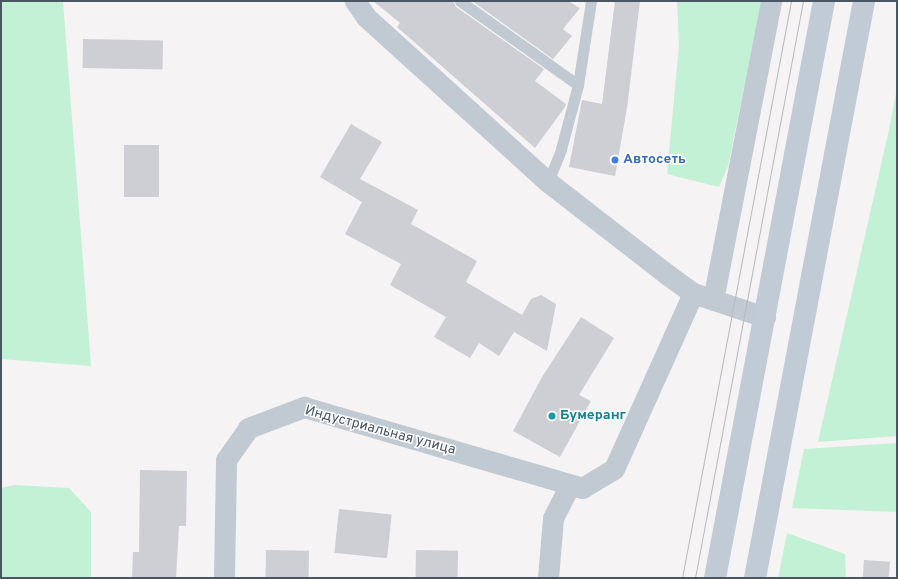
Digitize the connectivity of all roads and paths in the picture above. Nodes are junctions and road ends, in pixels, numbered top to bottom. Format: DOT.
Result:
graph roads {
  1 [pos="355,1"];
  2 [pos="460,1"];
  3 [pos="771,1"];
  4 [pos="824,1"];
  5 [pos="864,1"];
  6 [pos="590,2"];
  7 [pos="578,85"];
  8 [pos="548,182"];
  9 [pos="693,293"];
  10 [pos="713,300"];
  11 [pos="765,317"];
  12 [pos="570,485"];
  13 [pos="224,578"];
  14 [pos="548,578"];
  15 [pos="715,578"];
  16 [pos="755,578"];
  1 -- 8 [label="street"];
  2 -- 7 [label="lane"];
  3 -- 10 [label="street"];
  4 -- 11 [label="main road"];
  5 -- 16 [label="main road"];
  6 -- 7 [label="lane"];
  7 -- 8 [label="lane"];
  8 -- 9 [label="street"];
  9 -- 10 [label="street"];
  9 -- 12 [label="street, Индустриальная улица"];
  10 -- 11 [label="street"];
  11 -- 15 [label="main road"];
  12 -- 13 [label="street, Индустриальная улица"];
  12 -- 14 [label="street"];
}
